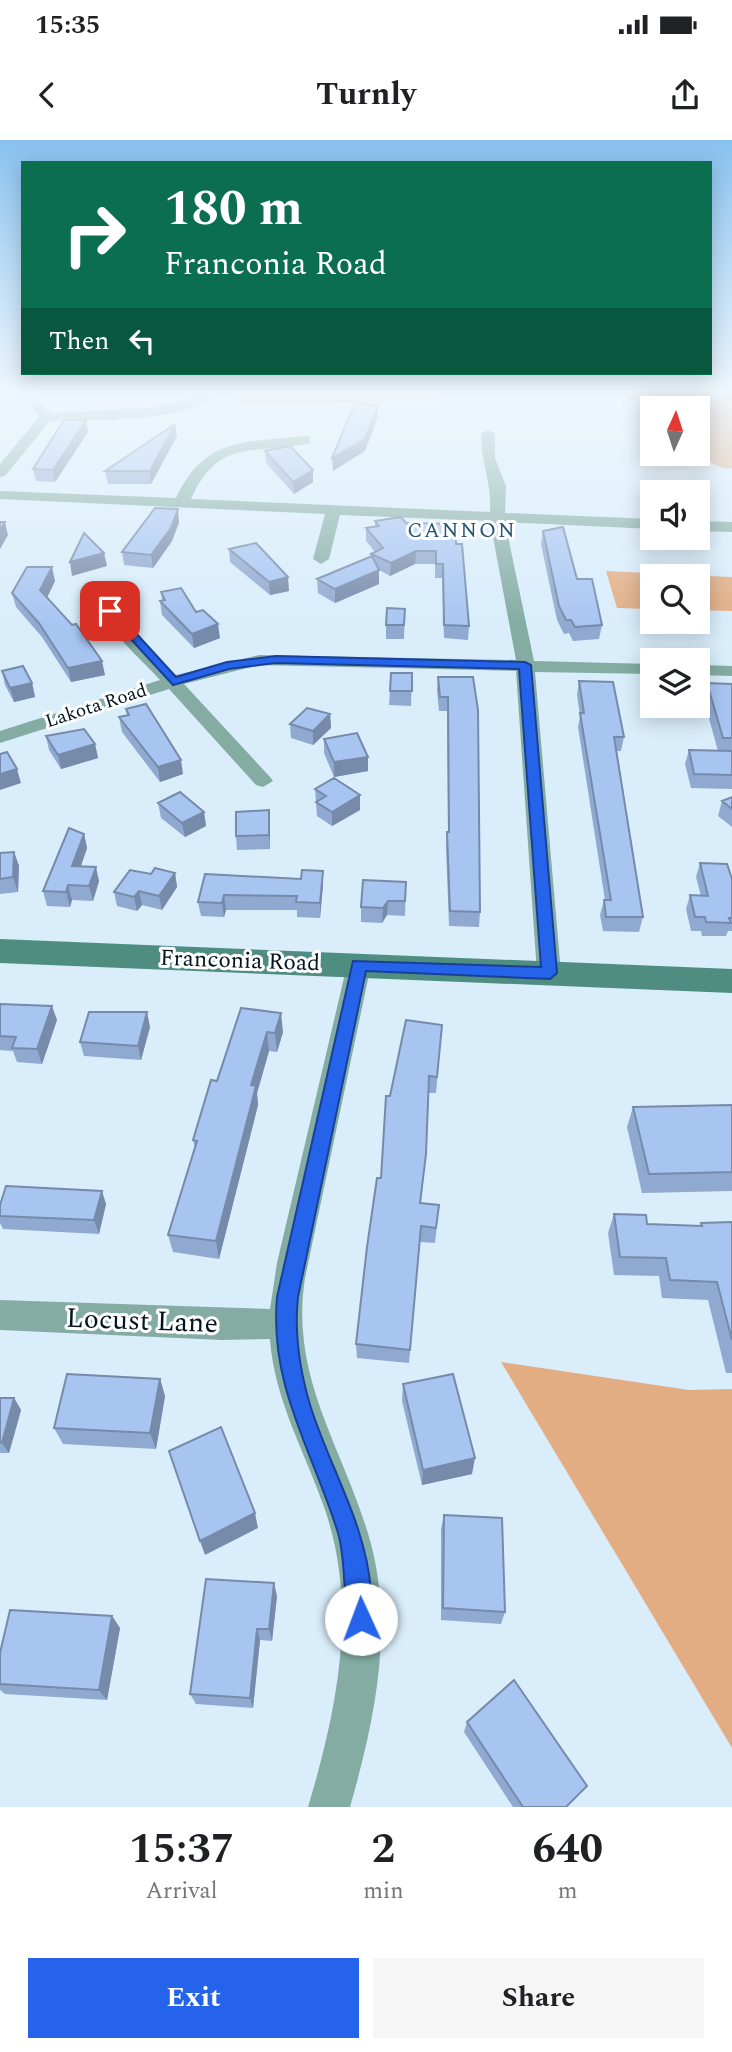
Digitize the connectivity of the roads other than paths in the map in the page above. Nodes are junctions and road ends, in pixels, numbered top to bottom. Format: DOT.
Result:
graph roads {
  1 [pos="200,470"];
  2 [pos="493,470"];
  3 [pos="0,495"];
  4 [pos="181,505"];
  5 [pos="333,511"];
  6 [pos="498,518"];
  7 [pos="640,523"];
  8 [pos="710,526"];
  9 [pos="732,527"];
  10 [pos="321,559"];
  11 [pos="112,592"];
  12 [pos="525,665"];
  13 [pos="640,669"];
  14 [pos="710,670"];
  15 [pos="732,671"];
  16 [pos="173,682"];
  17 [pos="0,737"];
  18 [pos="263,781"];
  19 [pos="0,951"];
  20 [pos="359,965"];
  21 [pos="550,973"];
  22 [pos="732,981"];
  23 [pos="0,1315"];
  24 [pos="285,1324"];
  25 [pos="329,1807"];
  1 -- 4 [label="street"];
  2 -- 6 [label="street"];
  3 -- 4 [label="street"];
  4 -- 5 [label="street"];
  5 -- 6 [label="street"];
  5 -- 10 [label="street"];
  6 -- 7 [label="street"];
  6 -- 12 [label="street"];
  8 -- 9 [label="street"];
  11 -- 16 [label="street"];
  12 -- 13 [label="street, Lakota Road"];
  12 -- 16 [label="street, Lakota Road"];
  12 -- 21 [label="street"];
  14 -- 15 [label="street"];
  16 -- 17 [label="street, Lakota Road"];
  16 -- 18 [label="street"];
  19 -- 20 [label="main road, Franconia Road"];
  20 -- 21 [label="main road, Franconia Road"];
  20 -- 24 [label="street"];
  21 -- 22 [label="main road, Franconia Road"];
  23 -- 24 [label="street, Locust Lane"];
  24 -- 25 [label="street"];
}
